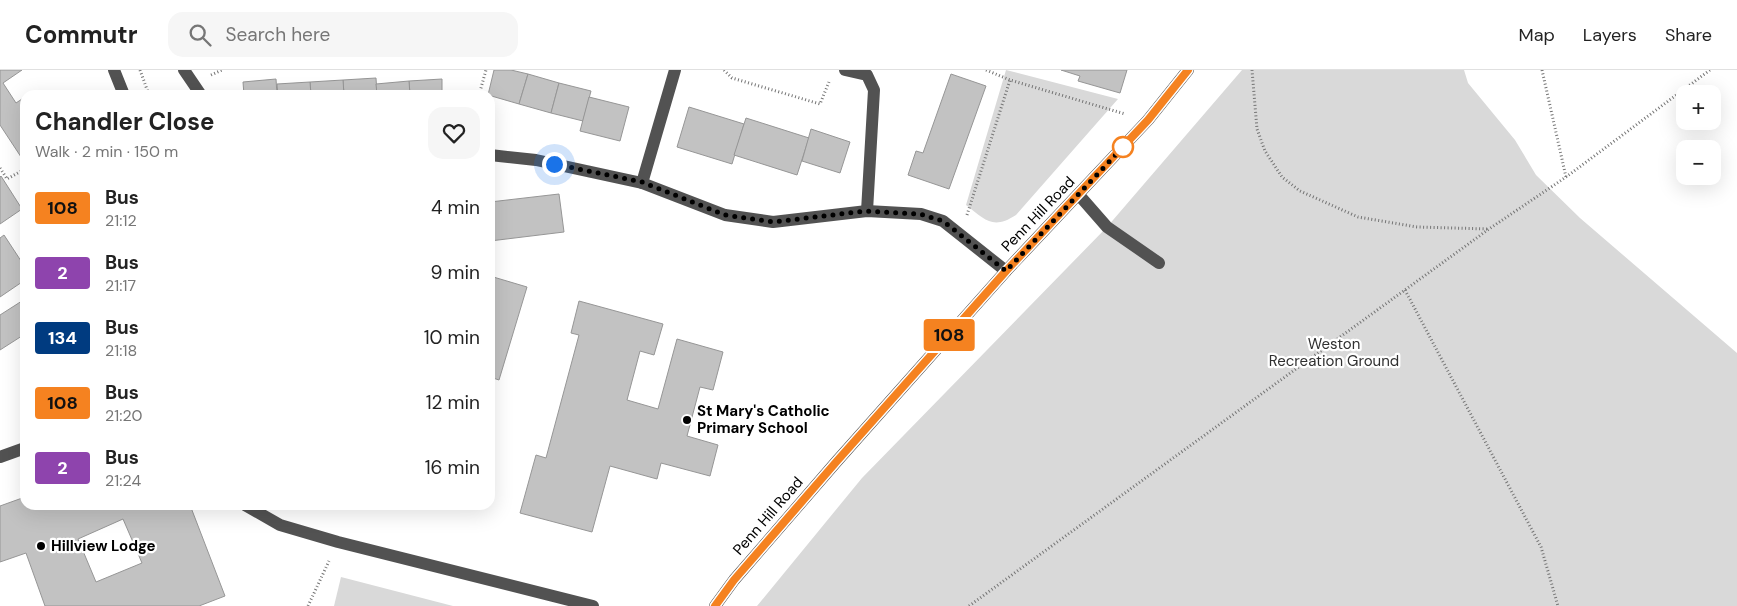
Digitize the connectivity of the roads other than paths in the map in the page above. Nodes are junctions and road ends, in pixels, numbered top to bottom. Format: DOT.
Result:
graph roads {
  1 [pos="114,70"];
  2 [pos="184,70"];
  3 [pos="674,70"];
  4 [pos="845,70"];
  5 [pos="1188,70"];
  6 [pos="122,90"];
  7 [pos="198,90"];
  8 [pos="495,156"];
  9 [pos="642,182"];
  10 [pos="1079,195"];
  11 [pos="866,211"];
  12 [pos="1159,262"];
  13 [pos="1006,271"];
  14 [pos="20,450"];
  15 [pos="0,457"];
  16 [pos="254,510"];
  17 [pos="593,606"];
  18 [pos="715,606"];
  1 -- 6 [label="street"];
  2 -- 7 [label="street"];
  3 -- 9 [label="street"];
  4 -- 11 [label="street"];
  5 -- 10 [label="street, Penn Hill Road"];
  8 -- 9 [label="street"];
  9 -- 11 [label="street"];
  10 -- 12 [label="street"];
  10 -- 13 [label="street, Penn Hill Road"];
  11 -- 13 [label="street"];
  13 -- 18 [label="street, Penn Hill Road"];
  14 -- 15 [label="street"];
  16 -- 17 [label="street"];
}
